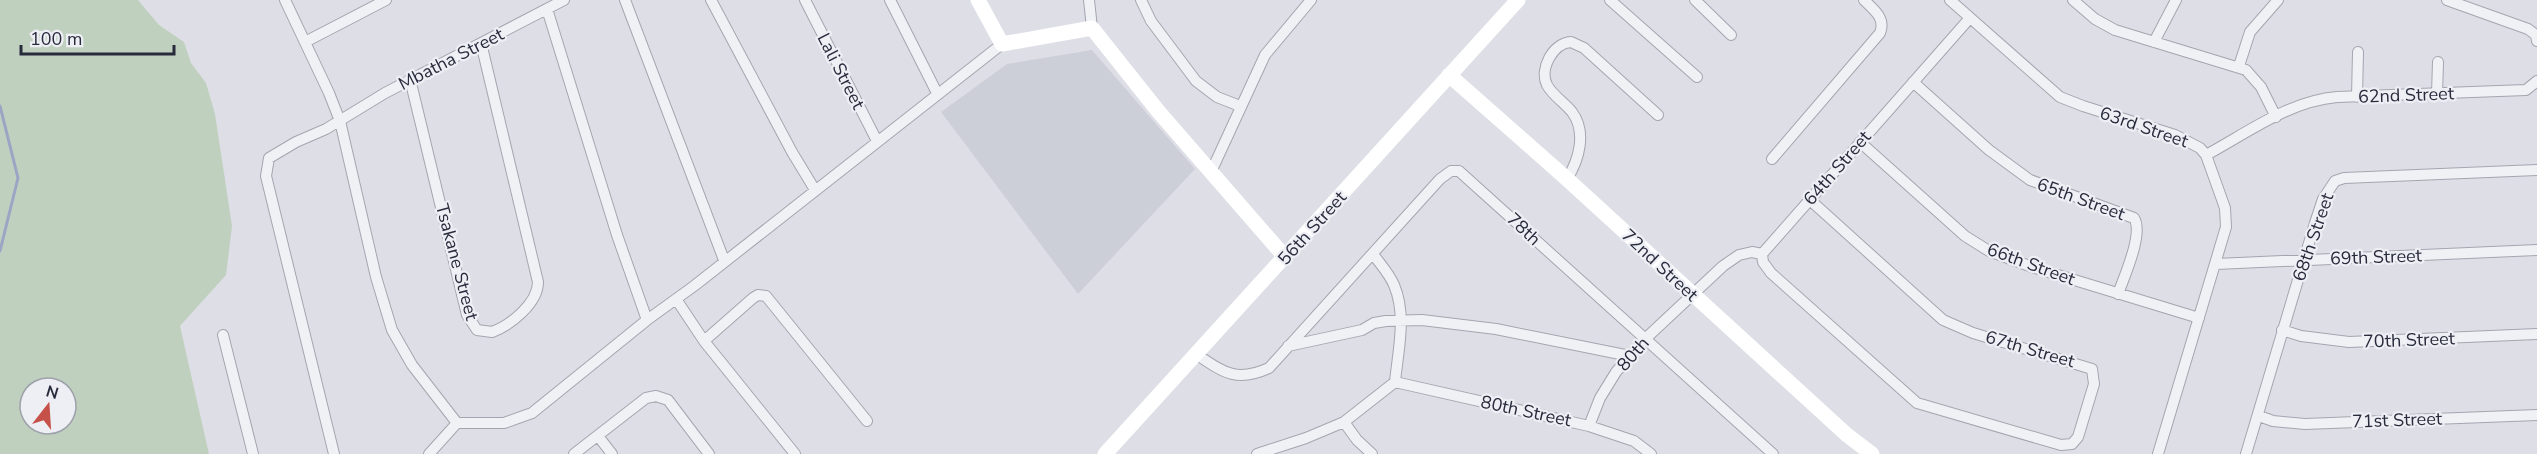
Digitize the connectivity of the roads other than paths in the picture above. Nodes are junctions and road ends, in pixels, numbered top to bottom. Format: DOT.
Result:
graph roads {
  1 [pos="285,0"];
  2 [pos="564,0"];
  3 [pos="625,0"];
  4 [pos="711,0"];
  5 [pos="804,0"];
  6 [pos="890,0"];
  7 [pos="978,0"];
  8 [pos="1089,0"];
  9 [pos="1141,0"];
  10 [pos="1311,0"];
  11 [pos="1518,0"];
  12 [pos="1610,0"];
  13 [pos="1695,0"];
  14 [pos="1864,0"];
  15 [pos="1950,0"];
  16 [pos="2073,0"];
  17 [pos="2176,0"];
  18 [pos="2278,0"];
  19 [pos="2447,0"];
  20 [pos="379,2"];
  21 [pos="547,9"];
  22 [pos="1970,19"];
  23 [pos="1092,28"];
  24 [pos="1731,35"];
  25 [pos="2537,41"];
  26 [pos="305,42"];
  27 [pos="2154,42"];
  28 [pos="481,43"];
  29 [pos="1002,44"];
  30 [pos="2358,52"];
  31 [pos="2438,62"];
  32 [pos="2239,66"];
  33 [pos="1449,75"];
  34 [pos="1697,77"];
  35 [pos="410,80"];
  36 [pos="2537,81"];
  37 [pos="1913,82"];
  38 [pos="938,93"];
  39 [pos="2437,94"];
  40 [pos="2356,97"];
  41 [pos="1240,106"];
  42 [pos="1658,115"];
  43 [pos="2276,117"];
  44 [pos="340,121"];
  45 [pos="878,141"];
  46 [pos="1860,142"];
  47 [pos="2206,155"];
  48 [pos="1772,159"];
  49 [pos="2537,170"];
  50 [pos="1210,172"];
  51 [pos="1567,178"];
  52 [pos="815,190"];
  53 [pos="1810,200"];
  54 [pos="2537,250"];
  55 [pos="1373,254"];
  56 [pos="1762,254"];
  57 [pos="1286,257"];
  58 [pos="724,260"];
  59 [pos="2303,260"];
  60 [pos="2216,264"];
  61 [pos="1691,294"];
  62 [pos="2118,294"];
  63 [pos="676,299"];
  64 [pos="2199,318"];
  65 [pos="647,320"];
  66 [pos="1401,320"];
  67 [pos="2282,330"];
  68 [pos="2537,334"];
  69 [pos="223,335"];
  70 [pos="1644,340"];
  71 [pos="704,341"];
  72 [pos="1287,346"];
  73 [pos="1196,354"];
  74 [pos="1630,356"];
  75 [pos="1395,382"];
  76 [pos="2537,415"];
  77 [pos="2259,416"];
  78 [pos="867,421"];
  79 [pos="1344,422"];
  80 [pos="457,423"];
  81 [pos="1589,426"];
  82 [pos="598,436"];
  83 [pos="253,454"];
  84 [pos="334,454"];
  85 [pos="429,454"];
  86 [pos="574,454"];
  87 [pos="612,454"];
  88 [pos="709,454"];
  89 [pos="795,454"];
  90 [pos="1105,454"];
  91 [pos="1257,454"];
  92 [pos="1372,454"];
  93 [pos="1651,454"];
  94 [pos="1773,454"];
  95 [pos="1872,454"];
  96 [pos="2158,454"];
  97 [pos="2246,454"];
  1 -- 26 [label="street"];
  2 -- 21 [label="street, Mbatha Street"];
  3 -- 58 [label="street"];
  4 -- 52 [label="street"];
  5 -- 45 [label="street, Lali Street"];
  6 -- 38 [label="street"];
  7 -- 29 [label="street"];
  8 -- 23 [label="street"];
  9 -- 41 [label="street"];
  10 -- 41 [label="street"];
  11 -- 33 [label="street, 56th Street"];
  12 -- 34 [label="street"];
  13 -- 24 [label="street"];
  14 -- 48 [label="street"];
  15 -- 22 [label="street, 63rd Street"];
  16 -- 27 [label="street"];
  17 -- 27 [label="street"];
  18 -- 32 [label="street"];
  19 -- 25 [label="street"];
  20 -- 26 [label="street"];
  21 -- 28 [label="street, Mbatha Street"];
  21 -- 65 [label="street"];
  22 -- 37 [label="street, 64th Street"];
  22 -- 47 [label="street, 63rd Street"];
  23 -- 29 [label="street"];
  23 -- 50 [label="street"];
  26 -- 44 [label="street"];
  27 -- 32 [label="street"];
  28 -- 35 [label="street, Mbatha Street"];
  28 -- 35 [label="street, Tsakane Street"];
  29 -- 38 [label="street"];
  30 -- 40 [label="street"];
  31 -- 39 [label="street"];
  32 -- 43 [label="street"];
  33 -- 51 [label="street, 72nd Street"];
  33 -- 57 [label="street, 56th Street"];
  35 -- 44 [label="street, Mbatha Street"];
  36 -- 39 [label="street, 62nd Street"];
  37 -- 46 [label="street, 64th Street"];
  37 -- 62 [label="street, 65th Street"];
  38 -- 45 [label="street"];
  39 -- 40 [label="street, 62nd Street"];
  40 -- 43 [label="street, 62nd Street"];
  41 -- 50 [label="street"];
  42 -- 51 [label="street"];
  43 -- 47 [label="street, 62nd Street"];
  44 -- 80 [label="street"];
  44 -- 84 [label="street, Mbatha Street"];
  45 -- 52 [label="street"];
  46 -- 53 [label="street, 64th Street"];
  46 -- 62 [label="street, 66th Street"];
  47 -- 60 [label="street, 63rd Street"];
  49 -- 59 [label="street, 68th Street"];
  50 -- 57 [label="street"];
  51 -- 61 [label="street, 72nd Street"];
  52 -- 58 [label="street"];
  53 -- 56 [label="street, 64th Street"];
  53 -- 56 [label="street, 67th Street"];
  54 -- 59 [label="street, 69th Street"];
  55 -- 66 [label="street"];
  55 -- 70 [label="street, 78th"];
  55 -- 72 [label="street, 78th"];
  56 -- 61 [label="street"];
  57 -- 73 [label="street, 56th Street"];
  58 -- 63 [label="street"];
  59 -- 60 [label="street, 69th Street"];
  59 -- 67 [label="street, 68th Street"];
  60 -- 64 [label="street, 63rd Street"];
  61 -- 70 [label="street, 80th"];
  61 -- 95 [label="street, 72nd Street"];
  62 -- 64 [label="street, 66th Street"];
  63 -- 65 [label="street"];
  63 -- 71 [label="street"];
  64 -- 96 [label="street, 63rd Street"];
  65 -- 80 [label="street"];
  66 -- 72 [label="street"];
  66 -- 74 [label="street"];
  66 -- 75 [label="street"];
  67 -- 68 [label="street, 70th Street"];
  67 -- 77 [label="street, 68th Street"];
  69 -- 83 [label="street"];
  70 -- 74 [label="street, 80th"];
  70 -- 94 [label="street, 78th"];
  71 -- 78 [label="street"];
  71 -- 89 [label="street"];
  72 -- 73 [label="street, 78th"];
  73 -- 90 [label="street, 56th Street"];
  74 -- 81 [label="street, 80th"];
  75 -- 79 [label="street"];
  75 -- 81 [label="street, 80th Street"];
  76 -- 77 [label="street, 71st Street"];
  77 -- 97 [label="street, 68th Street"];
  79 -- 91 [label="street"];
  79 -- 92 [label="street"];
  80 -- 85 [label="street"];
  81 -- 93 [label="street, 80th Street"];
  82 -- 86 [label="street"];
  82 -- 87 [label="street"];
  82 -- 88 [label="street"];
}
